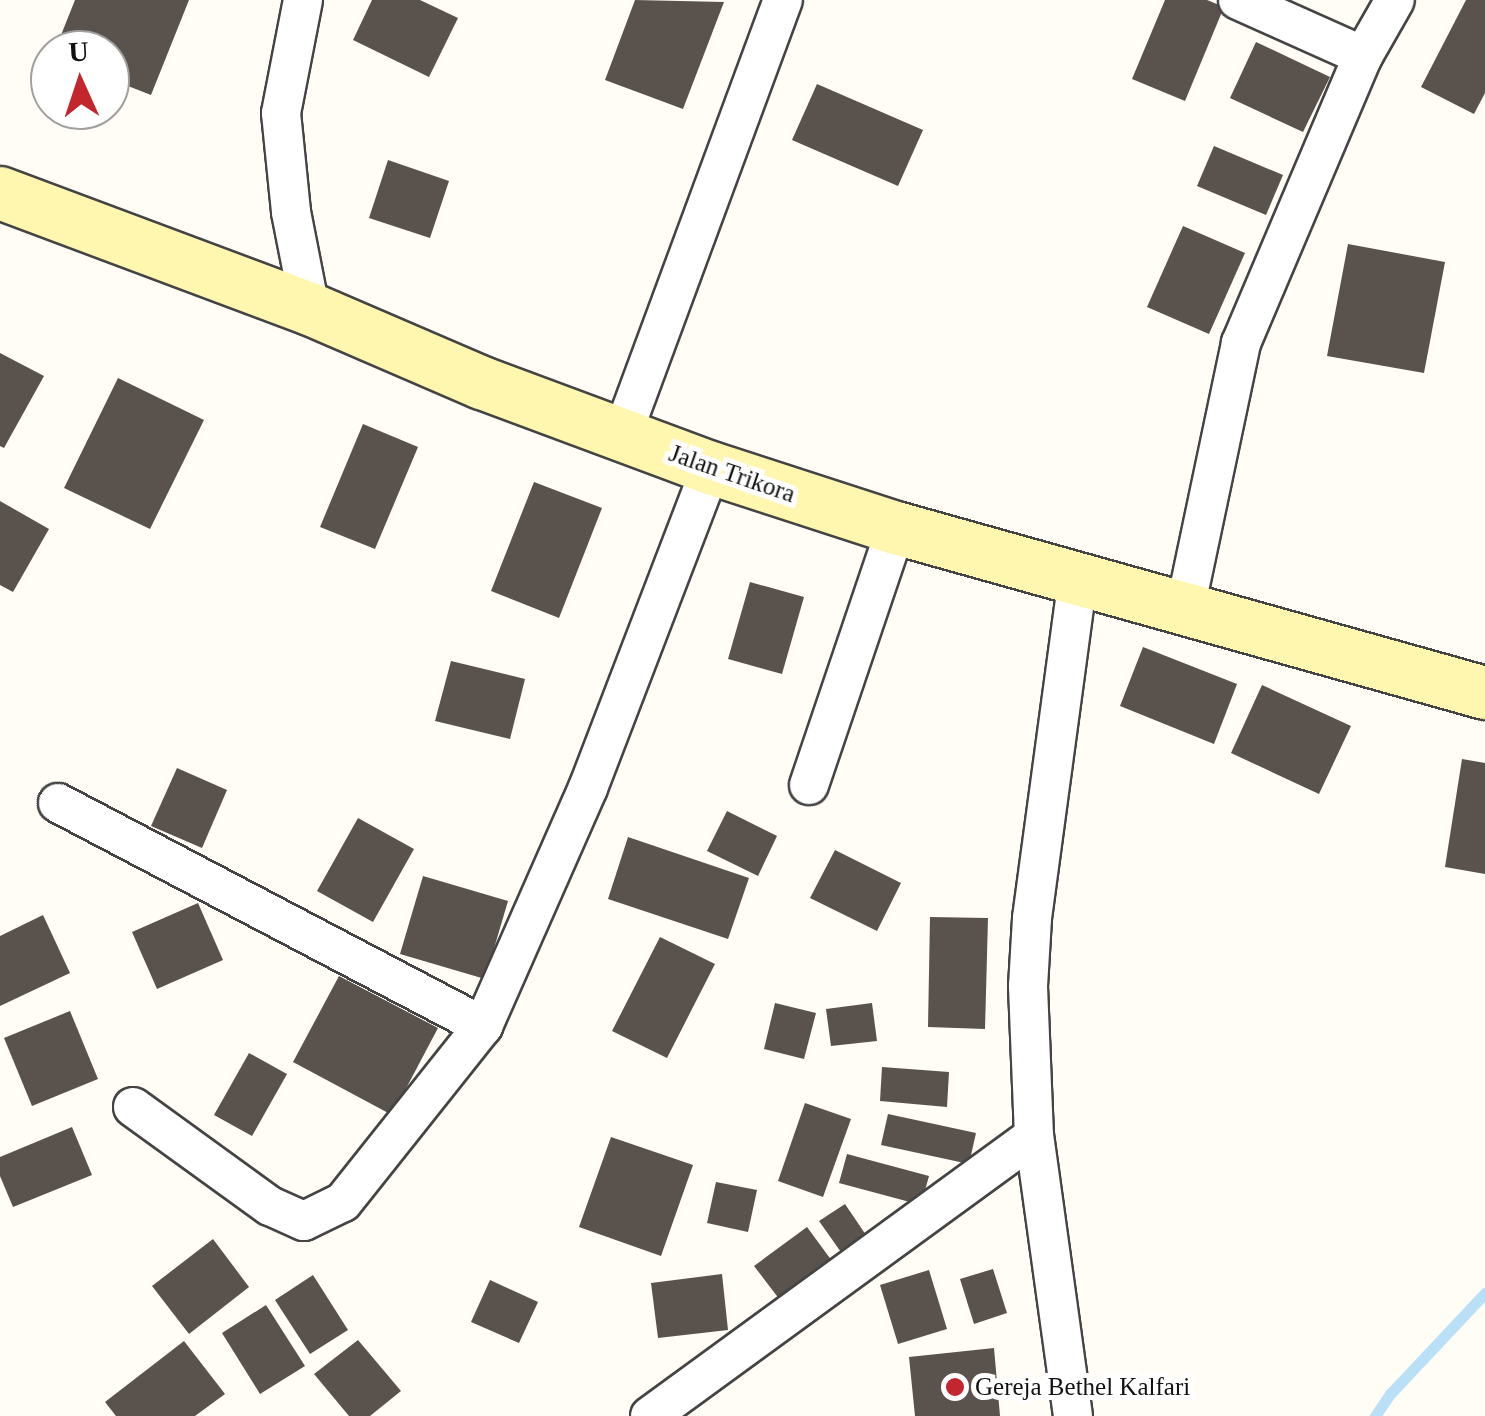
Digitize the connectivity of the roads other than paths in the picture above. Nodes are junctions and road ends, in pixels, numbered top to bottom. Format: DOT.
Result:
graph roads {
  1 [pos="303,0"];
  2 [pos="783,0"];
  3 [pos="1238,0"];
  4 [pos="1395,0"];
  5 [pos="1363,56"];
  6 [pos="0,193"];
  7 [pos="310,309"];
  8 [pos="622,436"];
  9 [pos="710,468"];
  10 [pos="896,528"];
  11 [pos="1078,580"];
  12 [pos="1185,609"];
  13 [pos="1485,693"];
  14 [pos="809,784"];
  15 [pos="58,803"];
  16 [pos="483,1026"];
  17 [pos="133,1107"];
  18 [pos="1034,1136"];
  19 [pos="650,1416"];
  20 [pos="1073,1416"];
  1 -- 7 [label="street"];
  2 -- 8 [label="street"];
  3 -- 5 [label="street"];
  4 -- 5 [label="street"];
  5 -- 12 [label="street"];
  6 -- 7 [label="street, Jalan Trikora"];
  7 -- 8 [label="street, Jalan Trikora"];
  8 -- 9 [label="street, Jalan Trikora"];
  9 -- 10 [label="street, Jalan Trikora"];
  9 -- 16 [label="street"];
  10 -- 11 [label="street, Jalan Trikora"];
  10 -- 14 [label="street"];
  11 -- 12 [label="street, Jalan Trikora"];
  11 -- 18 [label="street"];
  12 -- 13 [label="street, Jalan Trikora"];
  15 -- 16 [label="street"];
  16 -- 17 [label="street"];
  18 -- 19 [label="street"];
  18 -- 20 [label="street"];
}
